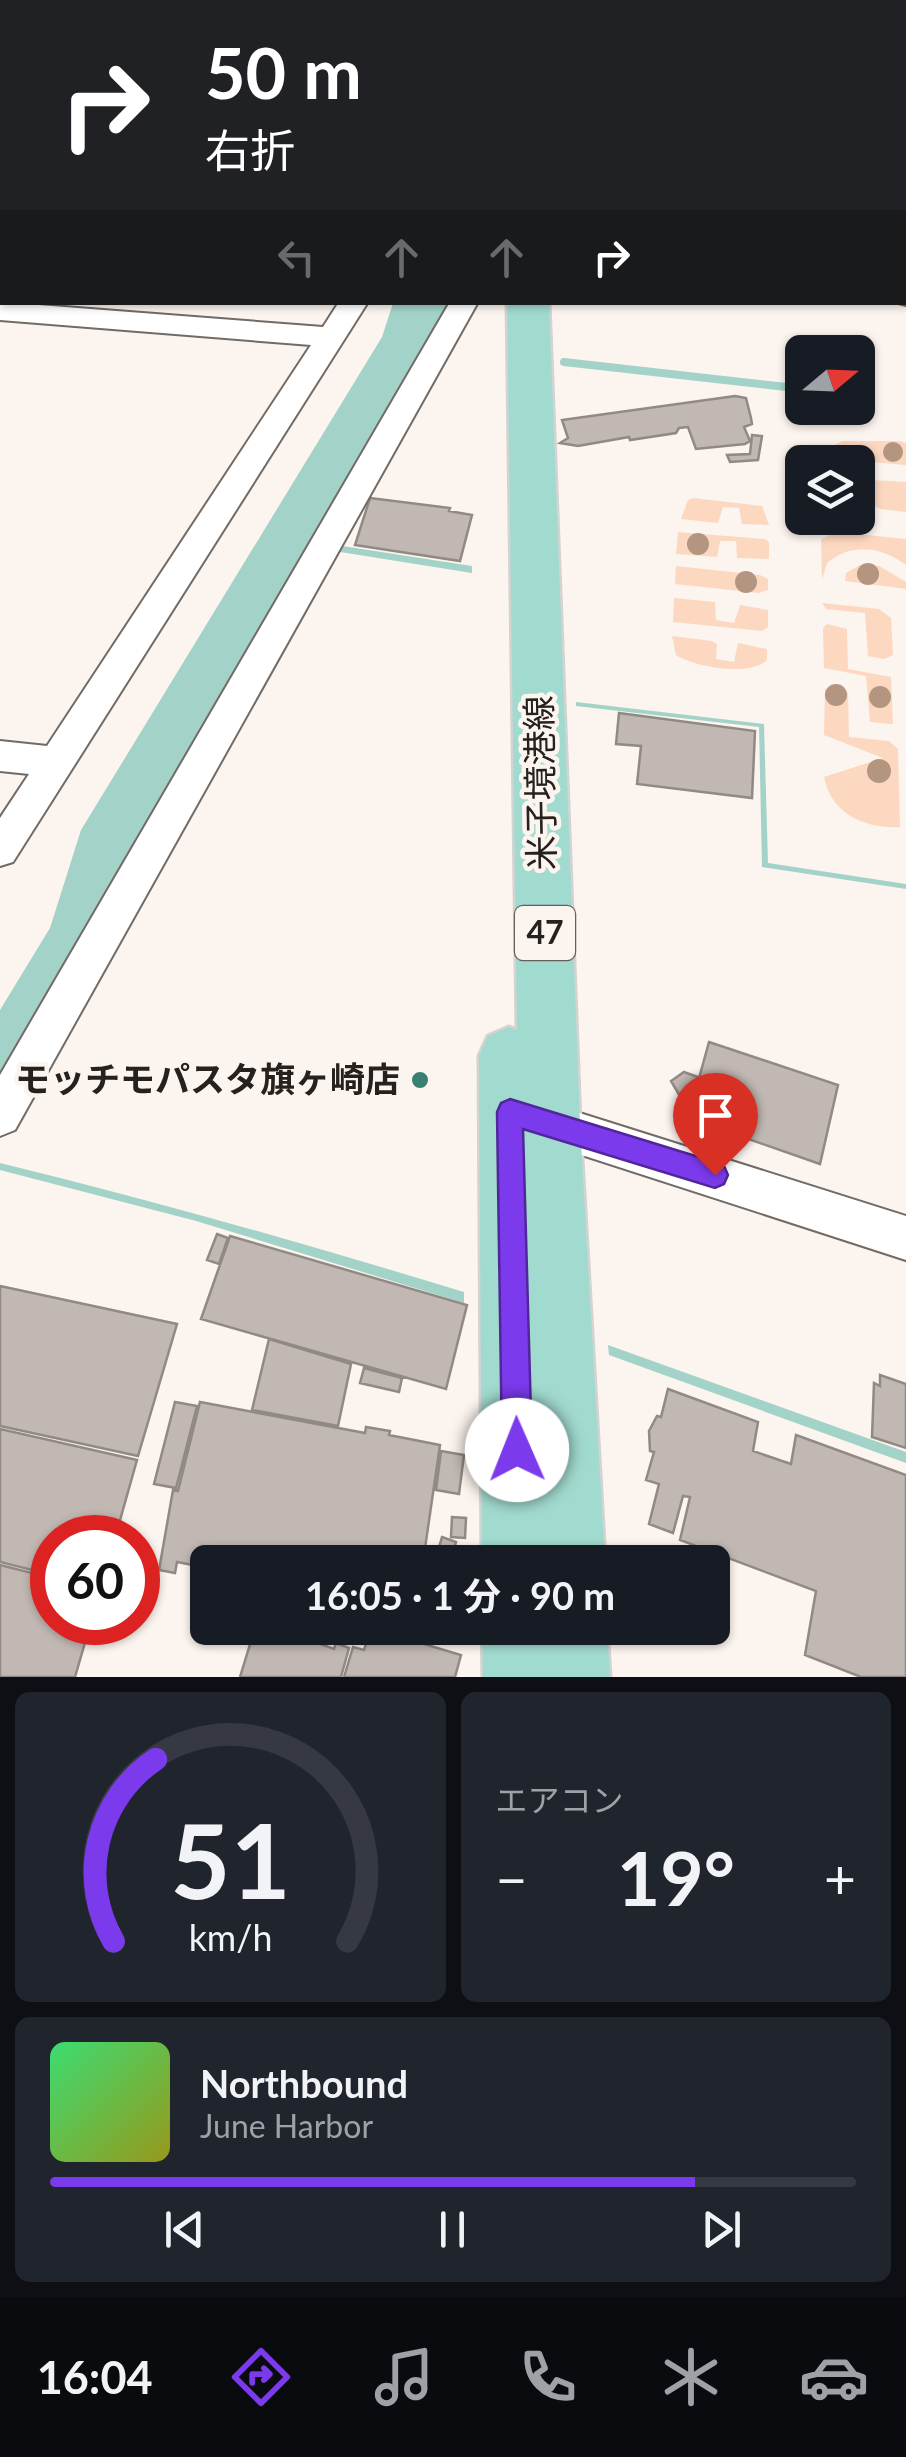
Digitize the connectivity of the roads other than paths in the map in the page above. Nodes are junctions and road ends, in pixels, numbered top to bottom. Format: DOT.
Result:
graph roads {
  1 [pos="352,305"];
  2 [pos="462,305"];
  3 [pos="499,305"];
  4 [pos="528,305"];
  5 [pos="0,310"];
  6 [pos="330,337"];
  7 [pos="0,756"];
  8 [pos="56,762"];
  9 [pos="0,850"];
  10 [pos="0,1115"];
  11 [pos="529,1118"];
  12 [pos="906,1238"];
  13 [pos="519,1545"];
  14 [pos="567,1545"];
  15 [pos="521,1645"];
  16 [pos="571,1645"];
  17 [pos="522,1677"];
  18 [pos="572,1677"];
  1 -- 6 [label="street"];
  2 -- 10 [label="street"];
  3 -- 11 [label="main road, 米子境港線 / 47"];
  4 -- 11 [label="main road, 米子境港線 / 47"];
  5 -- 6 [label="street"];
  6 -- 8 [label="street"];
  7 -- 8 [label="street"];
  8 -- 9 [label="street"];
  11 -- 12 [label="street"];
  11 -- 13 [label="main road, 米子境港線 / 47"];
  11 -- 14 [label="main road, 米子境港線 / 47"];
  15 -- 17 [label="main road"];
  16 -- 18 [label="main road"];
}
